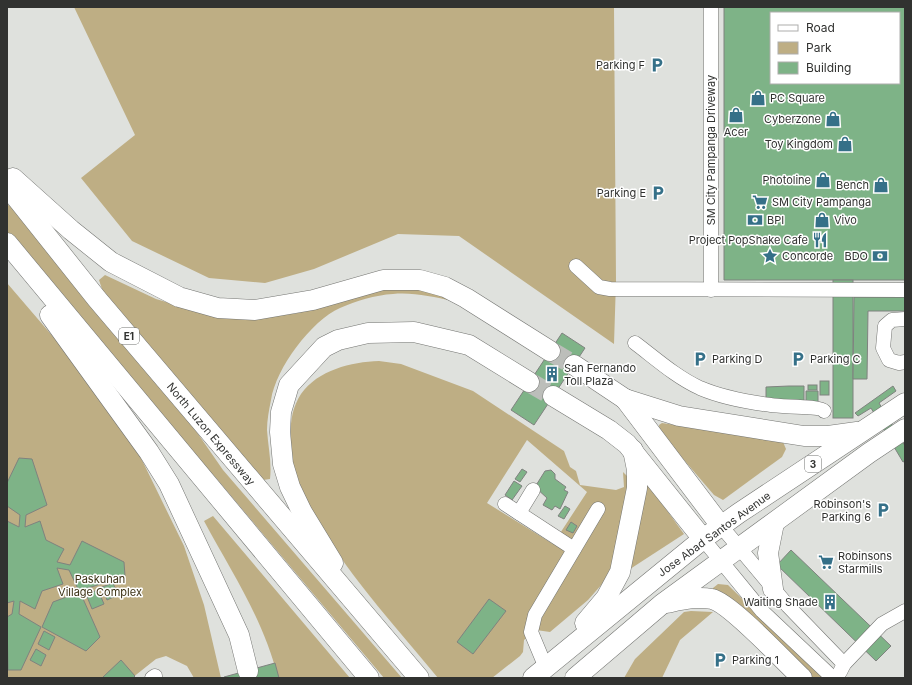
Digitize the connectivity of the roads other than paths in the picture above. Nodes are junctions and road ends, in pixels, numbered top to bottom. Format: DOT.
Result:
graph roads {
  1 [pos="711,7"];
  2 [pos="7,172"];
  3 [pos="7,186"];
  4 [pos="7,244"];
  5 [pos="7,254"];
  6 [pos="576,266"];
  7 [pos="711,290"];
  8 [pos="905,290"];
  9 [pos="905,319"];
  10 [pos="634,343"];
  11 [pos="550,351"];
  12 [pos="905,362"];
  13 [pos="574,365"];
  14 [pos="529,382"];
  15 [pos="553,396"];
  16 [pos="625,400"];
  17 [pos="905,403"];
  18 [pos="824,411"];
  19 [pos="905,429"];
  20 [pos="863,430"];
  21 [pos="633,450"];
  22 [pos="533,490"];
  23 [pos="505,504"];
  24 [pos="598,509"];
  25 [pos="519,513"];
  26 [pos="774,523"];
  27 [pos="721,526"];
  28 [pos="703,539"];
  29 [pos="739,548"];
  30 [pos="574,549"];
  31 [pos="720,561"];
  32 [pos="773,589"];
  33 [pos="662,604"];
  34 [pos="905,611"];
  35 [pos="378,631"];
  36 [pos="844,664"];
  37 [pos="248,671"];
  38 [pos="540,673"];
  39 [pos="369,678"];
  40 [pos="419,678"];
  41 [pos="576,678"];
  42 [pos="802,678"];
  43 [pos="833,678"];
  44 [pos="837,678"];
  1 -- 7 [label="street, SM City Pampanga Driveway"];
  2 -- 11 [label="highway"];
  3 -- 35 [label="highway, North Luzon Expressway / E1"];
  4 -- 39 [label="highway"];
  5 -- 37 [label="highway"];
  6 -- 7 [label="street"];
  7 -- 8 [label="street"];
  9 -- 12 [label="street"];
  10 -- 18 [label="street"];
  13 -- 16 [label="highway"];
  14 -- 35 [label="highway"];
  15 -- 21 [label="highway"];
  16 -- 20 [label="highway"];
  16 -- 27 [label="highway"];
  17 -- 20 [label="highway, Jose Abad Santos Avenue / 3"];
  19 -- 26 [label="highway, 3"];
  20 -- 27 [label="highway, Jose Abad Santos Avenue / 3"];
  21 -- 28 [label="highway"];
  21 -- 38 [label="highway"];
  22 -- 25 [label="street"];
  23 -- 25 [label="street"];
  24 -- 30 [label="street"];
  25 -- 30 [label="street"];
  26 -- 29 [label="highway, 3"];
  26 -- 32 [label="highway"];
  27 -- 28 [label="highway, Jose Abad Santos Avenue / 3"];
  27 -- 29 [label="street"];
  28 -- 31 [label="street"];
  28 -- 38 [label="highway, Jose Abad Santos Avenue / 3"];
  29 -- 31 [label="highway, 3"];
  29 -- 32 [label="street"];
  30 -- 38 [label="street"];
  31 -- 33 [label="highway, 3"];
  31 -- 43 [label="street"];
  32 -- 36 [label="street"];
  33 -- 41 [label="highway, 3"];
  33 -- 42 [label="highway"];
  34 -- 36 [label="street"];
  35 -- 40 [label="highway, North Luzon Expressway / E1"];
  36 -- 44 [label="street"];
}
